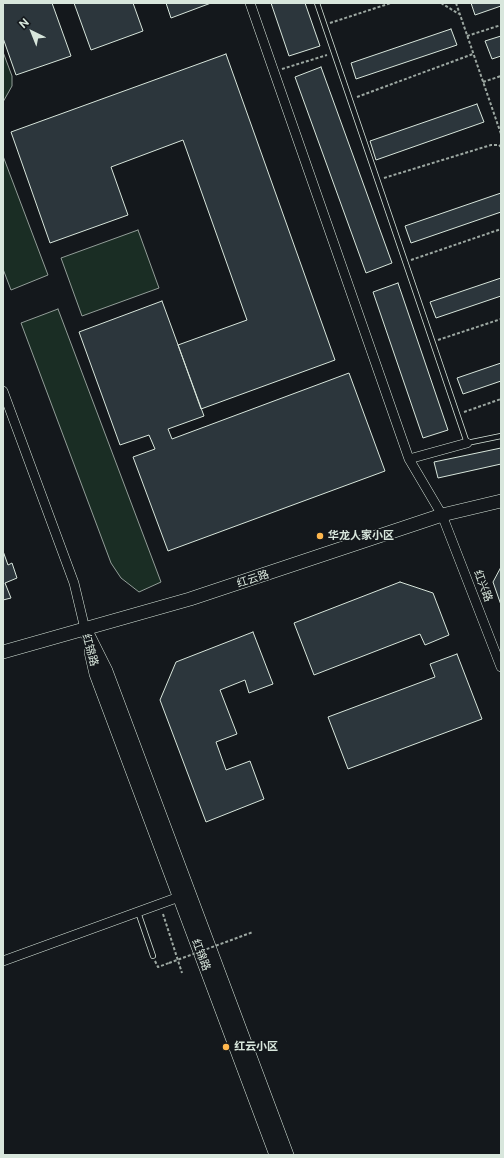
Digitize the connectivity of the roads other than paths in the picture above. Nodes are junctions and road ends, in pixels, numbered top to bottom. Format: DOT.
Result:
graph roads {
  1 [pos="250,3"];
  2 [pos="317,3"];
  3 [pos="3,390"];
  4 [pos="501,436"];
  5 [pos="467,444"];
  6 [pos="410,458"];
  7 [pos="501,501"];
  8 [pos="442,515"];
  9 [pos="85,629"];
  10 [pos="3,652"];
  11 [pos="501,667"];
  12 [pos="179,897"];
  13 [pos="138,912"];
  14 [pos="153,956"];
  15 [pos="3,961"];
  16 [pos="276,1154"];
  1 -- 6 [label="street, 红兴路"];
  2 -- 5 [label="lane"];
  3 -- 9 [label="street"];
  4 -- 5 [label="lane"];
  5 -- 6 [label="street"];
  6 -- 8 [label="street, 红兴路"];
  7 -- 8 [label="street, 红云路"];
  8 -- 9 [label="street, 红云路"];
  8 -- 11 [label="street, 红兴路"];
  9 -- 10 [label="street, 红云路"];
  9 -- 12 [label="street, 红锦路"];
  9 -- 16 [label="street, 红锦路"];
  12 -- 13 [label="street"];
  12 -- 16 [label="street, 红锦路"];
  13 -- 14 [label="lane"];
  13 -- 15 [label="street"];
}
